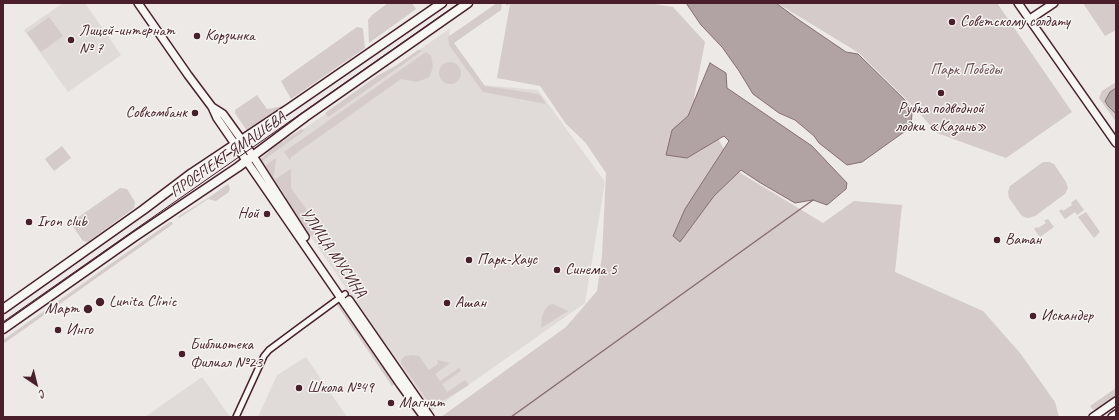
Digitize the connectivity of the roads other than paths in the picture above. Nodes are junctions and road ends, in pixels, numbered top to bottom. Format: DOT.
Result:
graph roads {
  1 [pos="138,3"];
  2 [pos="442,3"];
  3 [pos="468,3"];
  4 [pos="1054,3"];
  5 [pos="1020,4"];
  6 [pos="430,6"];
  7 [pos="1030,19"];
  8 [pos="239,142"];
  9 [pos="1116,143"];
  10 [pos="249,158"];
  11 [pos="343,296"];
  12 [pos="3,309"];
  13 [pos="3,329"];
  14 [pos="1116,401"];
  15 [pos="1116,414"];
  16 [pos="236,417"];
  17 [pos="424,417"];
  18 [pos="430,417"];
  19 [pos="1093,417"];
  20 [pos="1112,417"];
  1 -- 8 [label="street, УЛИЦА МУСИНА"];
  2 -- 6 [label="main road, ПРОСПЕКТ ЯМАШЕВА"];
  3 -- 10 [label="main road, ПРОСПЕКТ ЯМАШЕВА"];
  4 -- 7 [label="street"];
  5 -- 7 [label="street"];
  6 -- 8 [label="main road, ПРОСПЕКТ ЯМАШЕВА"];
  7 -- 9 [label="street"];
  8 -- 10 [label="street, УЛИЦА МУСИНА"];
  8 -- 12 [label="main road, ПРОСПЕКТ ЯМАШЕВА"];
  10 -- 11 [label="street, УЛИЦА МУСИНА"];
  10 -- 13 [label="main road, ПРОСПЕКТ ЯМАШЕВА"];
  11 -- 16 [label="street"];
  11 -- 17 [label="street, УЛИЦА МУСИНА"];
  11 -- 18 [label="street, УЛИЦА МУСИНА"];
  14 -- 19 [label="street"];
  15 -- 20 [label="street"];
}
